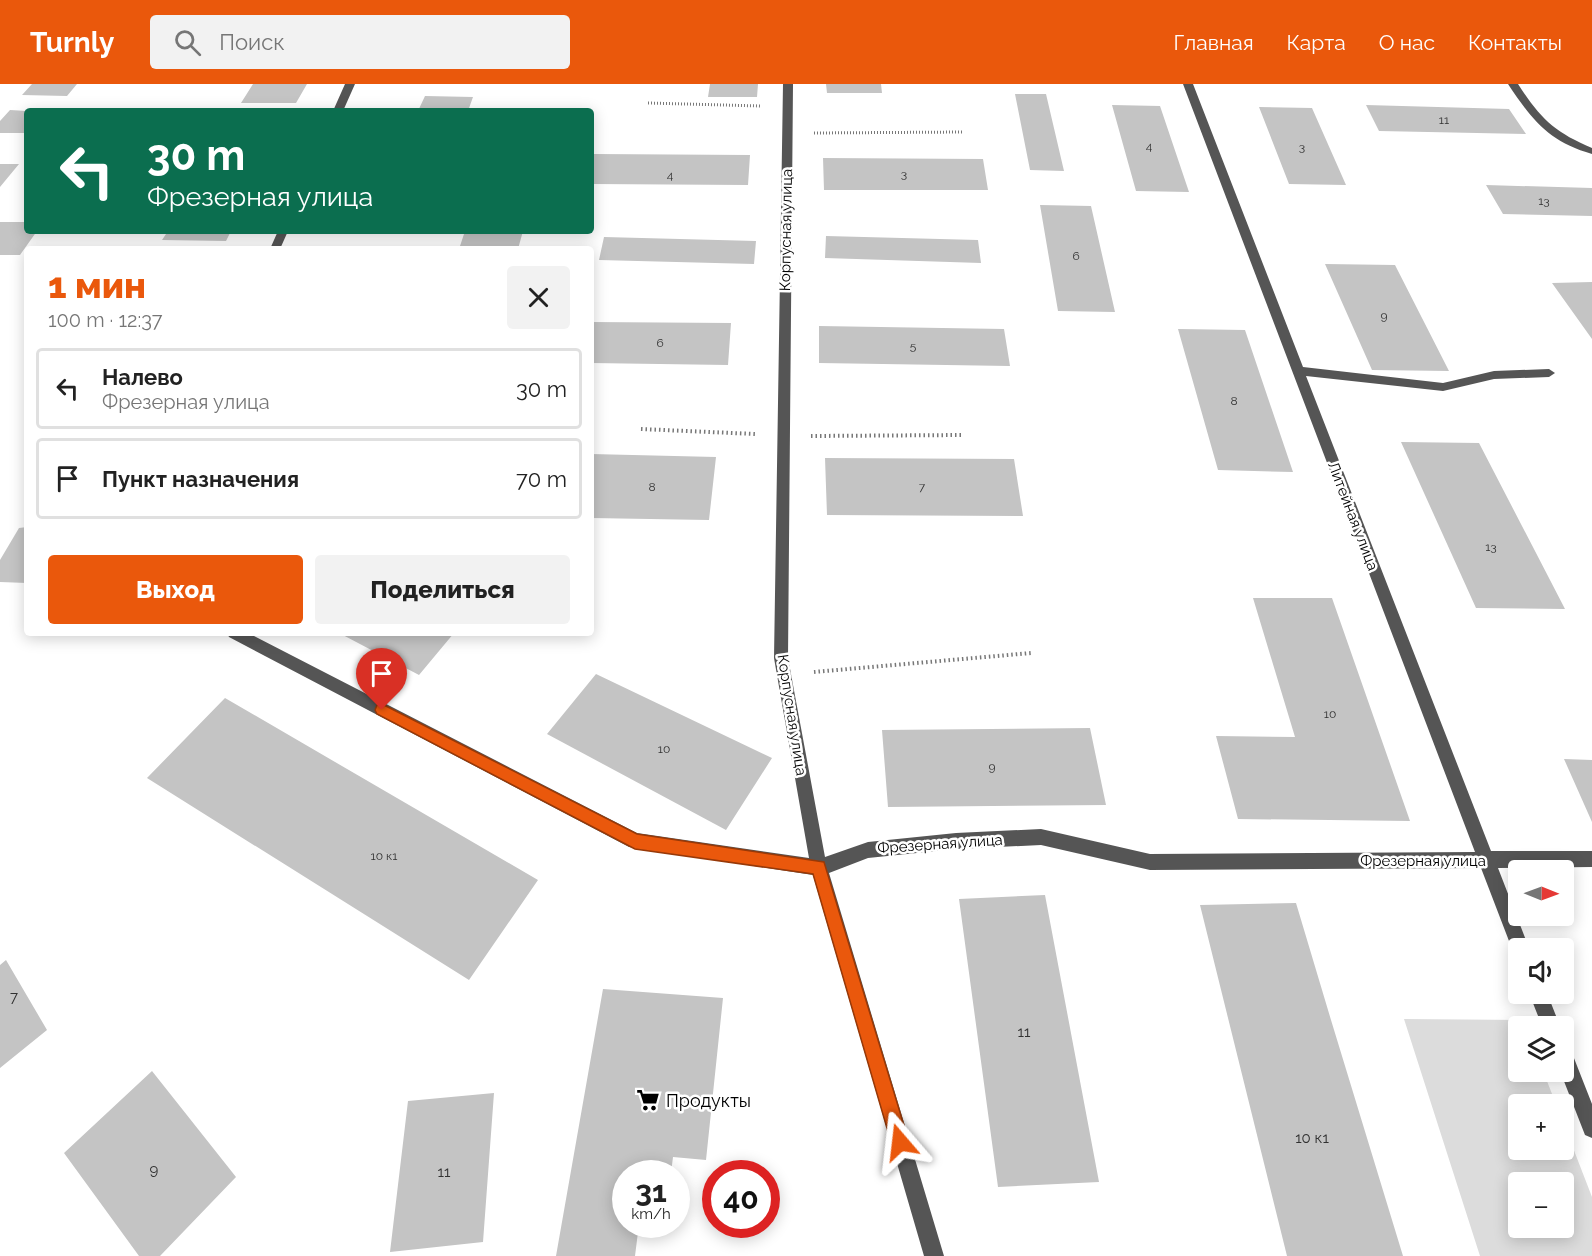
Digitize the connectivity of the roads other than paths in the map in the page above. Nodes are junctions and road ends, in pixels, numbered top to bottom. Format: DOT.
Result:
graph roads {
  1 [pos="350,84"];
  2 [pos="788,84"];
  3 [pos="1188,84"];
  4 [pos="1513,84"];
  5 [pos="339,108"];
  6 [pos="1592,151"];
  7 [pos="1298,371"];
  8 [pos="1549,373"];
  9 [pos="240,636"];
  10 [pos="1485,860"];
  11 [pos="1592,860"];
  12 [pos="819,868"];
  13 [pos="1516,938"];
  14 [pos="1574,1082"];
  15 [pos="1592,1128"];
  16 [pos="934,1256"];
  1 -- 5 [label="street"];
  2 -- 12 [label="street, Корпусная улица"];
  3 -- 7 [label="street, Литейная улица"];
  4 -- 6 [label="street"];
  7 -- 8 [label="street"];
  7 -- 10 [label="street, Литейная улица"];
  9 -- 12 [label="street, Фрезерная улица"];
  10 -- 11 [label="street, Фрезерная улица"];
  10 -- 12 [label="street, Фрезерная улица"];
  10 -- 13 [label="street, Литейная улица"];
  12 -- 16 [label="street, Корпусная улица"];
  14 -- 15 [label="street"];
}
